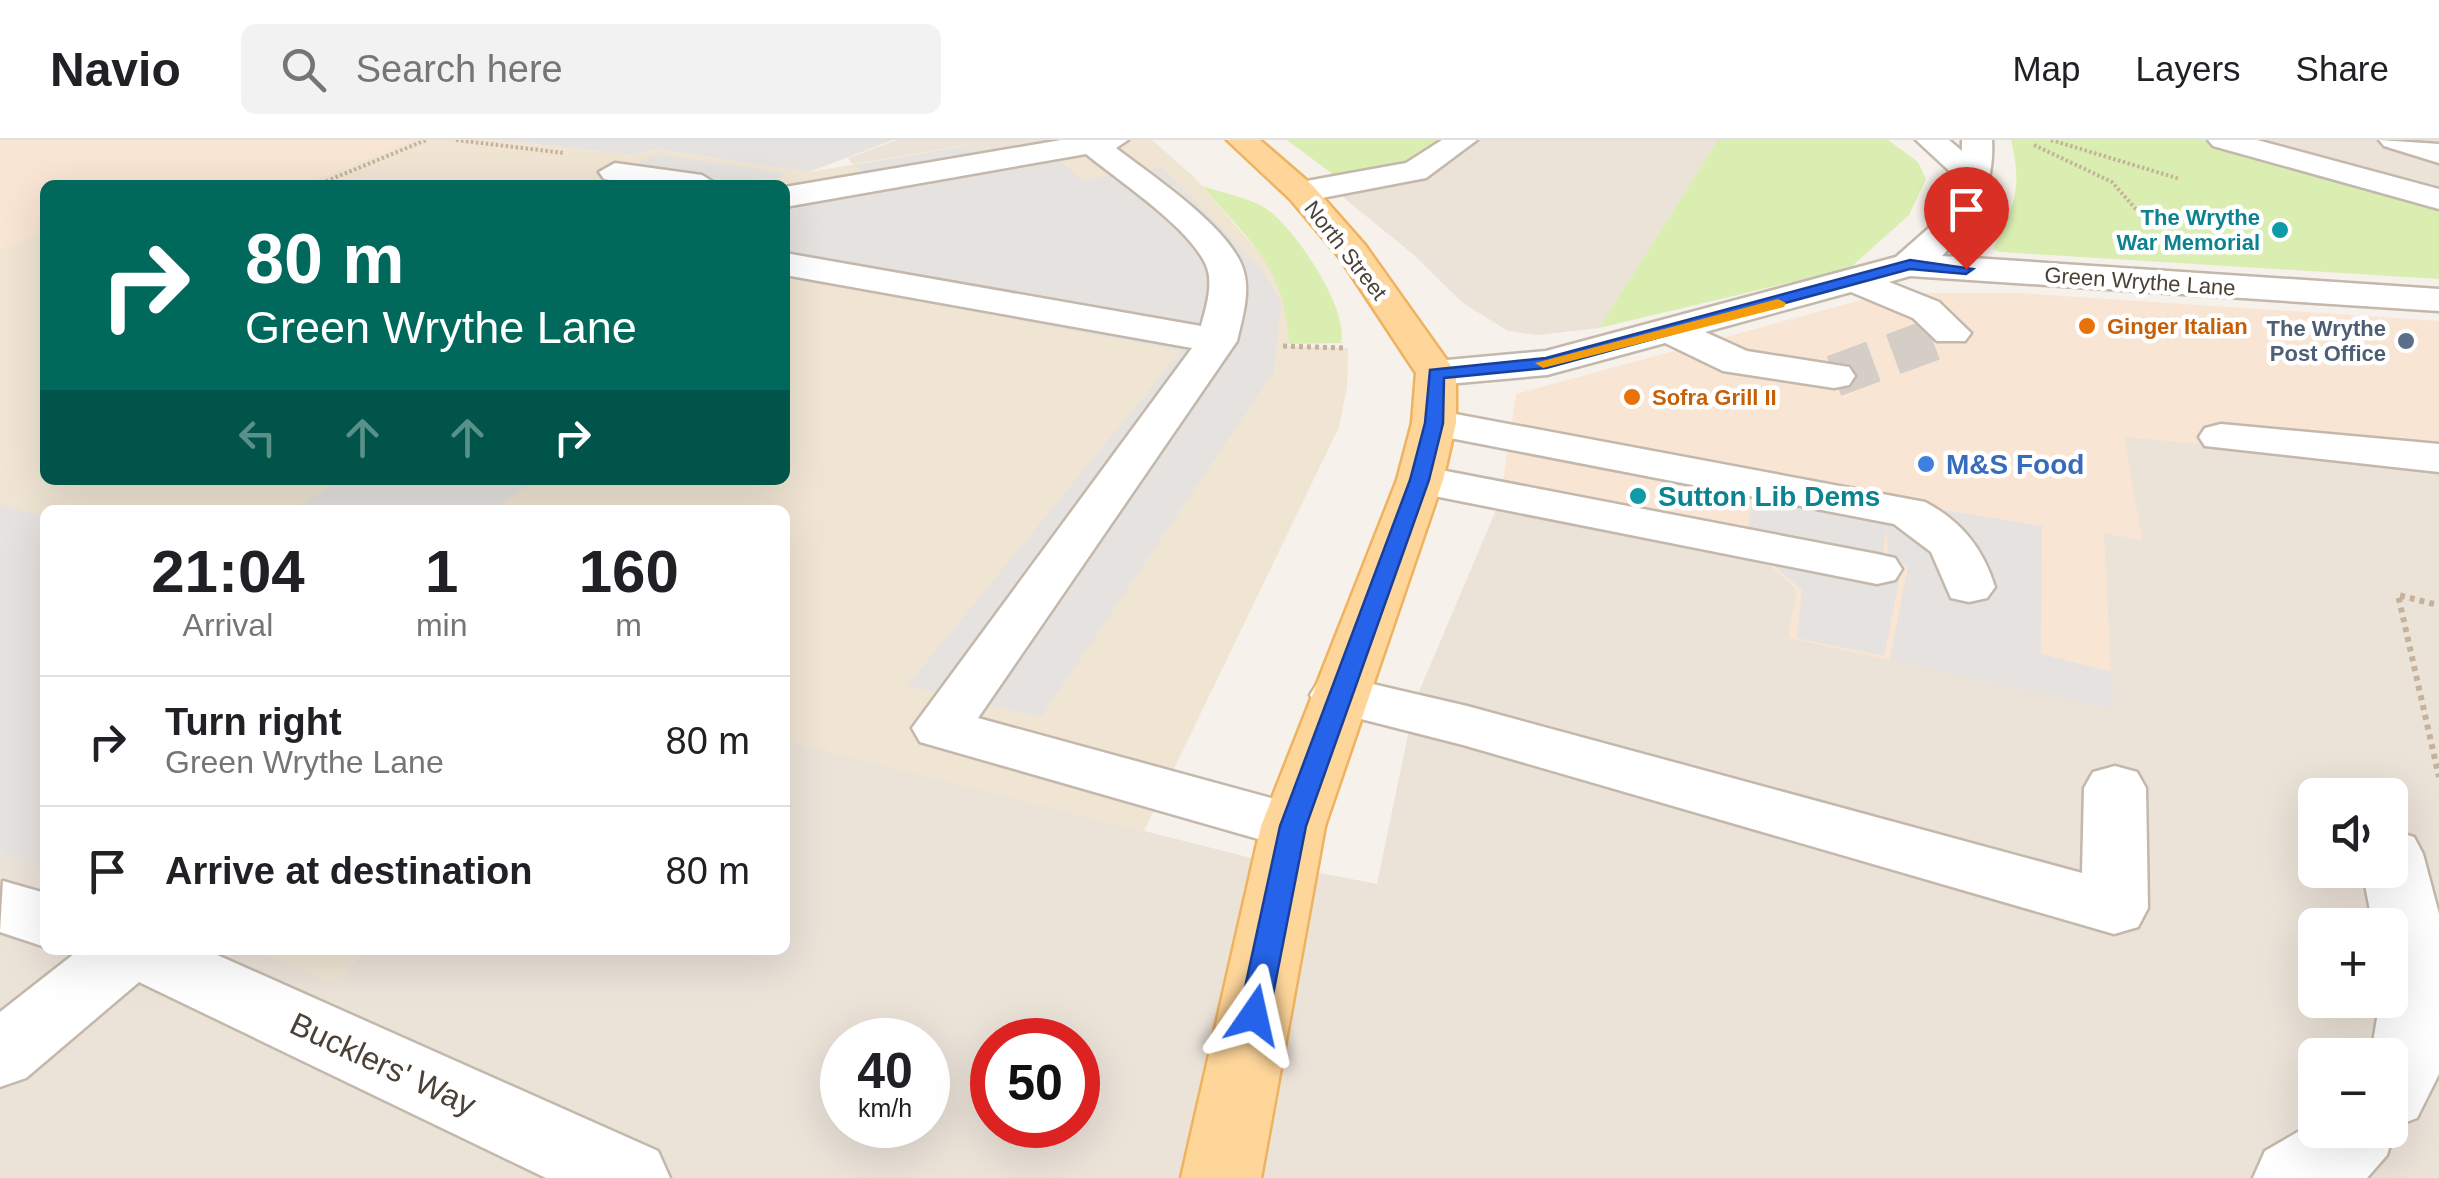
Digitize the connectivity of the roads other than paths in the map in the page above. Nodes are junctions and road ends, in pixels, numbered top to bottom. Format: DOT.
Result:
graph roads {
  1 [pos="1242,140"];
  2 [pos="1462,140"];
  3 [pos="1931,140"];
  4 [pos="1978,140"];
  5 [pos="2223,140"];
  6 [pos="2394,140"];
  7 [pos="1103,142"];
  8 [pos="2439,154"];
  9 [pos="615,172"];
  10 [pos="1974,178"];
  11 [pos="669,180"];
  12 [pos="1300,192"];
  13 [pos="790,196"];
  14 [pos="2439,200"];
  15 [pos="790,265"];
  16 [pos="1910,265"];
  17 [pos="1858,282"];
  18 [pos="2439,300"];
  19 [pos="1673,332"];
  20 [pos="1951,333"];
  21 [pos="1217,341"];
  22 [pos="1834,376"];
  23 [pos="1426,378"];
  24 [pos="2220,437"];
  25 [pos="2439,458"];
  26 [pos="1420,480"];
  27 [pos="1878,569"];
  28 [pos="1969,587"];
  29 [pos="1338,694"];
  30 [pos="2115,788"];
  31 [pos="1293,826"];
  32 [pos="2399,888"];
  33 [pos="123,955"];
  34 [pos="148,955"];
  35 [pos="0,1055"];
  36 [pos="2408,1063"];
  37 [pos="2342,1148"];
  38 [pos="630,1178"];
  39 [pos="1221,1178"];
  40 [pos="2293,1178"];
  1 -- 12 [label="main road, North Street"];
  2 -- 12 [label="street"];
  3 -- 10 [label="street"];
  4 -- 10 [label="street"];
  5 -- 14 [label="street"];
  6 -- 8 [label="street"];
  7 -- 13 [label="street"];
  7 -- 21 [label="street"];
  9 -- 11 [label="street"];
  10 -- 16 [label="street"];
  12 -- 23 [label="main road, North Street"];
  15 -- 21 [label="street"];
  16 -- 17 [label="street, Green Wrythe Lane"];
  16 -- 18 [label="street, Green Wrythe Lane"];
  17 -- 19 [label="street, Green Wrythe Lane"];
  17 -- 20 [label="street"];
  19 -- 22 [label="street"];
  19 -- 23 [label="street, Green Wrythe Lane"];
  21 -- 31 [label="street"];
  23 -- 26 [label="main road"];
  23 -- 28 [label="street"];
  24 -- 25 [label="street"];
  26 -- 27 [label="street"];
  26 -- 29 [label="main road"];
  29 -- 30 [label="street"];
  29 -- 31 [label="main road"];
  31 -- 39 [label="main road"];
  32 -- 36 [label="street"];
  33 -- 35 [label="street"];
  34 -- 38 [label="street, Bucklers' Way"];
  37 -- 40 [label="street"];
}
